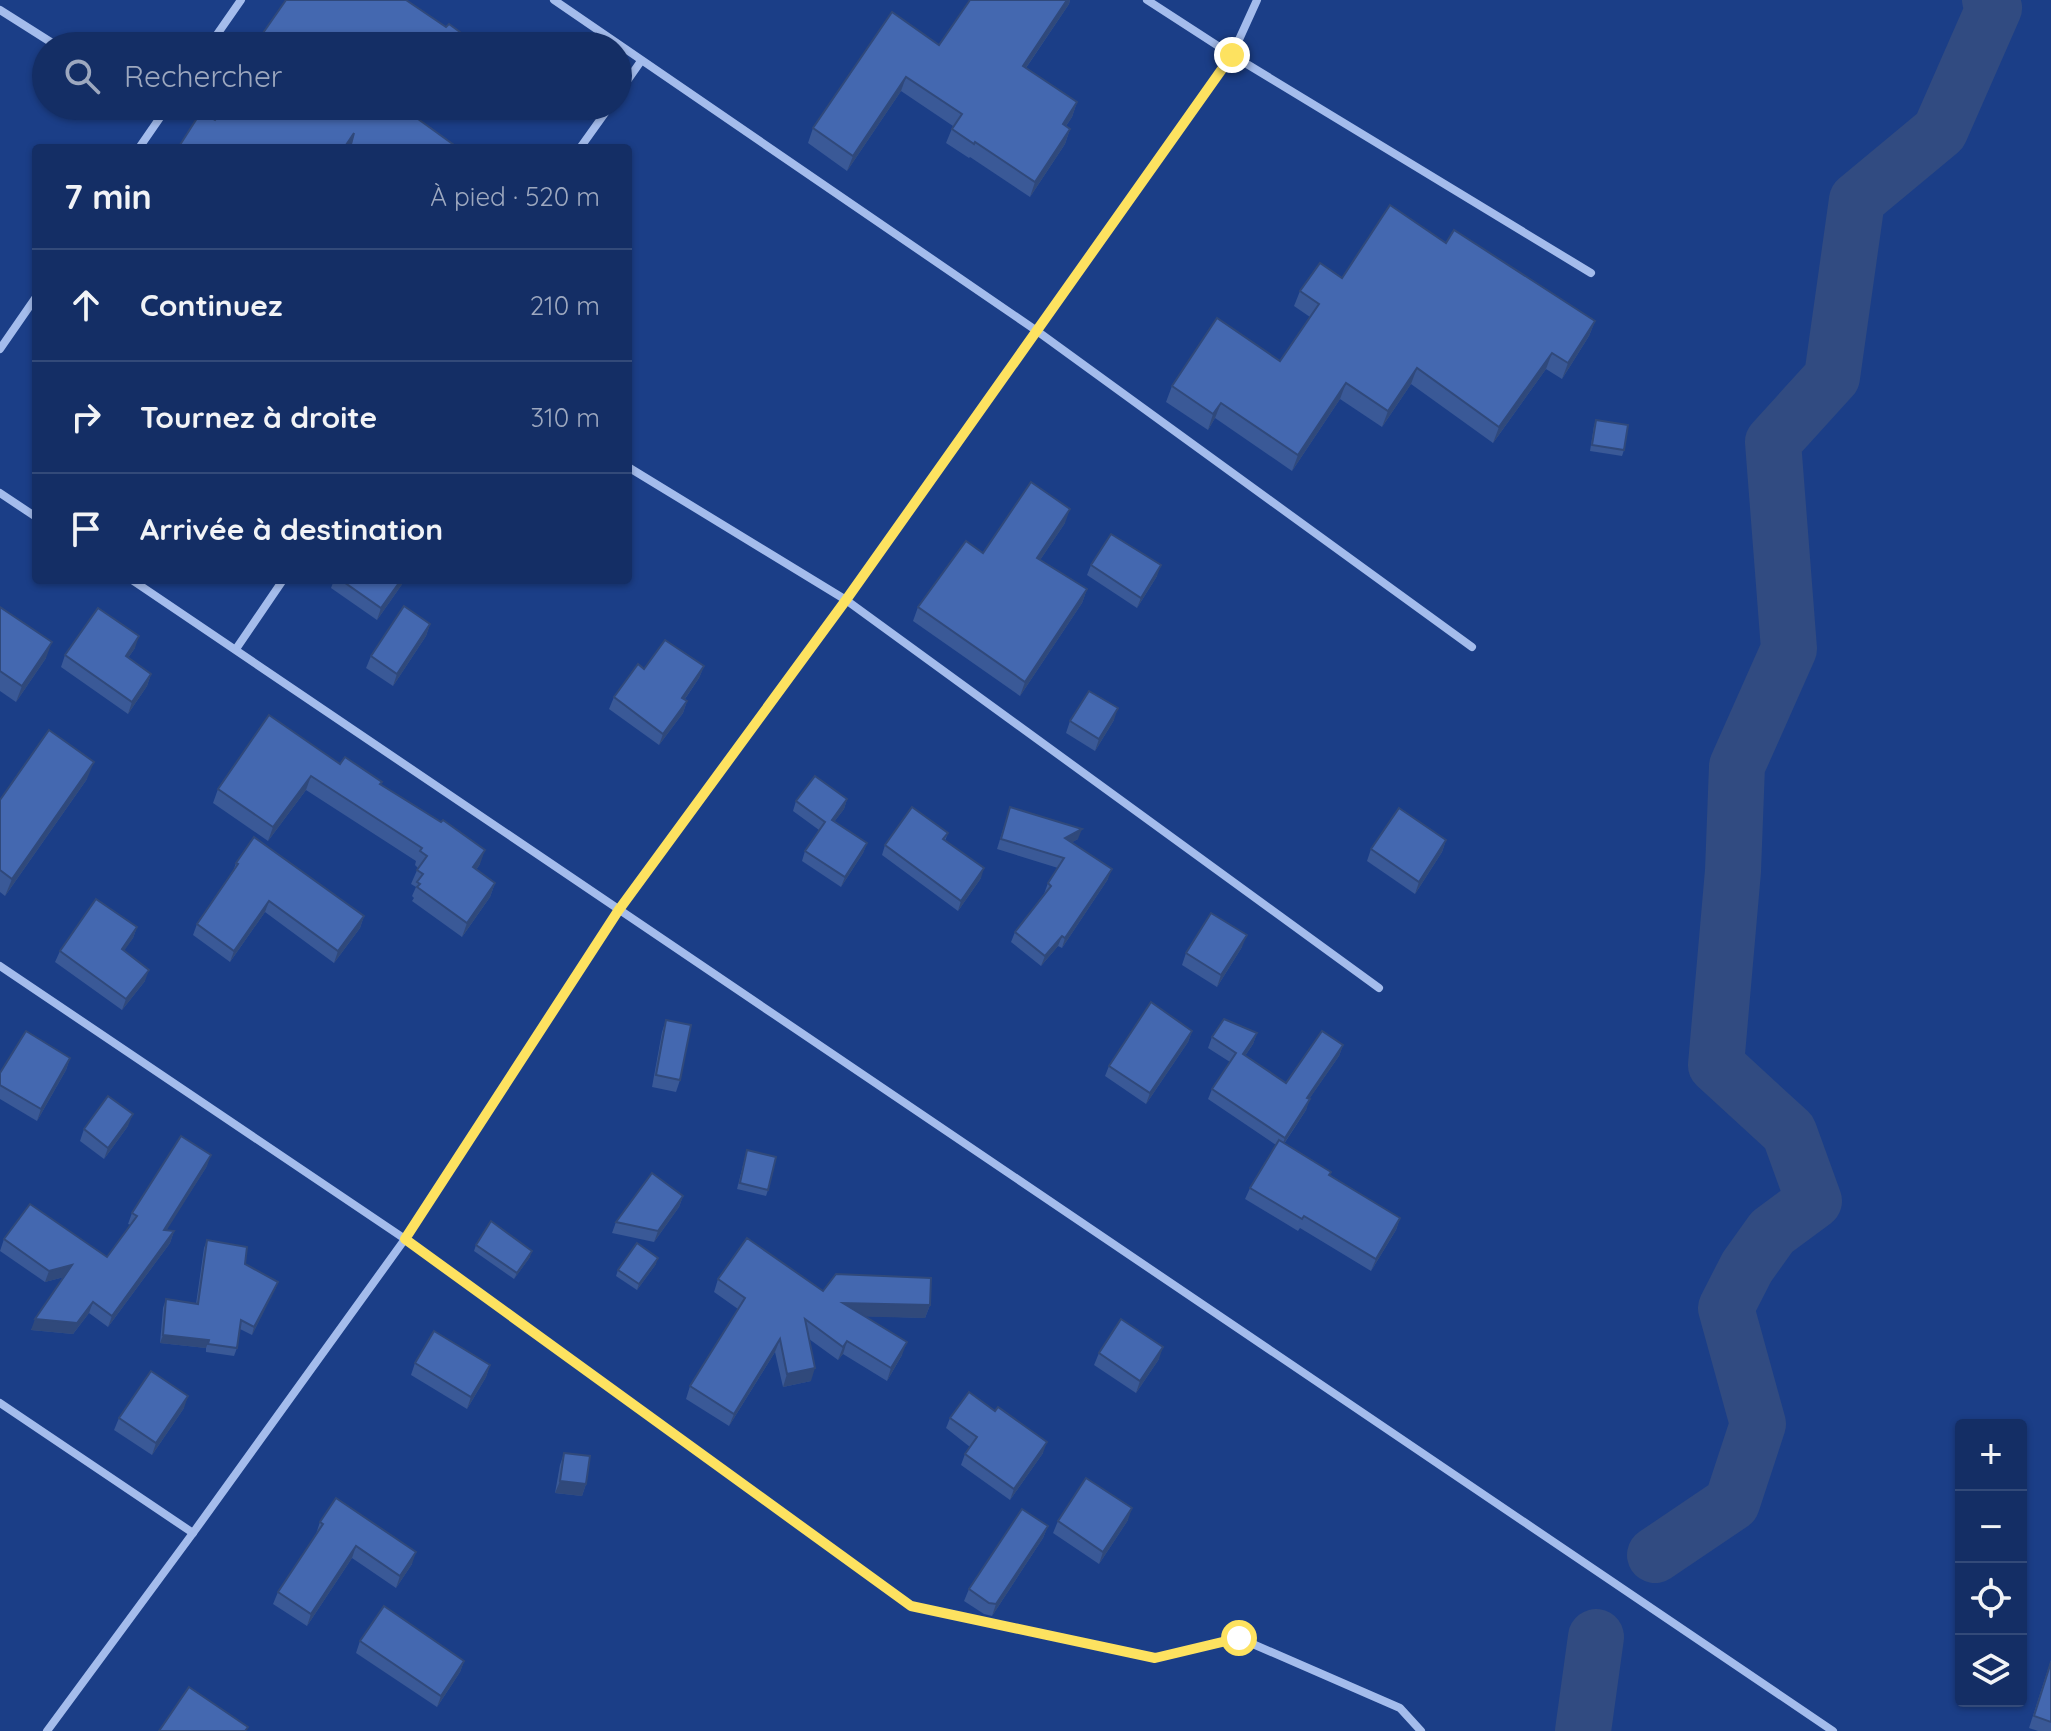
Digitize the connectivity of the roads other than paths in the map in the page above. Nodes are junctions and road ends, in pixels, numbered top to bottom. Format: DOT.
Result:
graph roads {
  1 [pos="241,0"];
  2 [pos="554,0"];
  3 [pos="1147,0"];
  4 [pos="1257,0"];
  5 [pos="0,10"];
  6 [pos="35,32"];
  7 [pos="219,32"];
  8 [pos="600,32"];
  9 [pos="632,55"];
  10 [pos="1232,55"];
  11 [pos="641,61"];
  12 [pos="632,74"];
  13 [pos="158,120"];
  14 [pos="600,120"];
  15 [pos="142,144"];
  16 [pos="583,144"];
  17 [pos="1591,273"];
  18 [pos="32,303"];
  19 [pos="1037,331"];
  20 [pos="0,349"];
  21 [pos="632,469"];
  22 [pos="0,493"];
  23 [pos="32,514"];
  24 [pos="138,584"];
  25 [pos="280,584"];
  26 [pos="846,600"];
  27 [pos="1472,647"];
  28 [pos="236,649"];
  29 [pos="618,911"];
  30 [pos="0,966"];
  31 [pos="1379,988"];
  32 [pos="405,1239"];
  33 [pos="0,1403"];
  34 [pos="193,1533"];
  35 [pos="47,1731"];
  36 [pos="1421,1731"];
  37 [pos="1833,1731"];
  1 -- 7 [label="street"];
  2 -- 8 [label="street"];
  3 -- 10 [label="street"];
  4 -- 10 [label="street"];
  5 -- 6 [label="street"];
  9 -- 11 [label="street"];
  10 -- 17 [label="street"];
  10 -- 19 [label="street"];
  11 -- 12 [label="street"];
  11 -- 19 [label="street"];
  13 -- 15 [label="street"];
  14 -- 16 [label="street"];
  18 -- 20 [label="street"];
  19 -- 26 [label="street"];
  19 -- 27 [label="street"];
  21 -- 26 [label="street"];
  22 -- 23 [label="street"];
  24 -- 28 [label="street"];
  25 -- 28 [label="street"];
  26 -- 29 [label="street"];
  26 -- 31 [label="street"];
  28 -- 29 [label="street"];
  29 -- 32 [label="street"];
  29 -- 37 [label="street"];
  30 -- 32 [label="street"];
  32 -- 34 [label="street"];
  32 -- 36 [label="street"];
  33 -- 34 [label="street"];
  34 -- 35 [label="street"];
}
